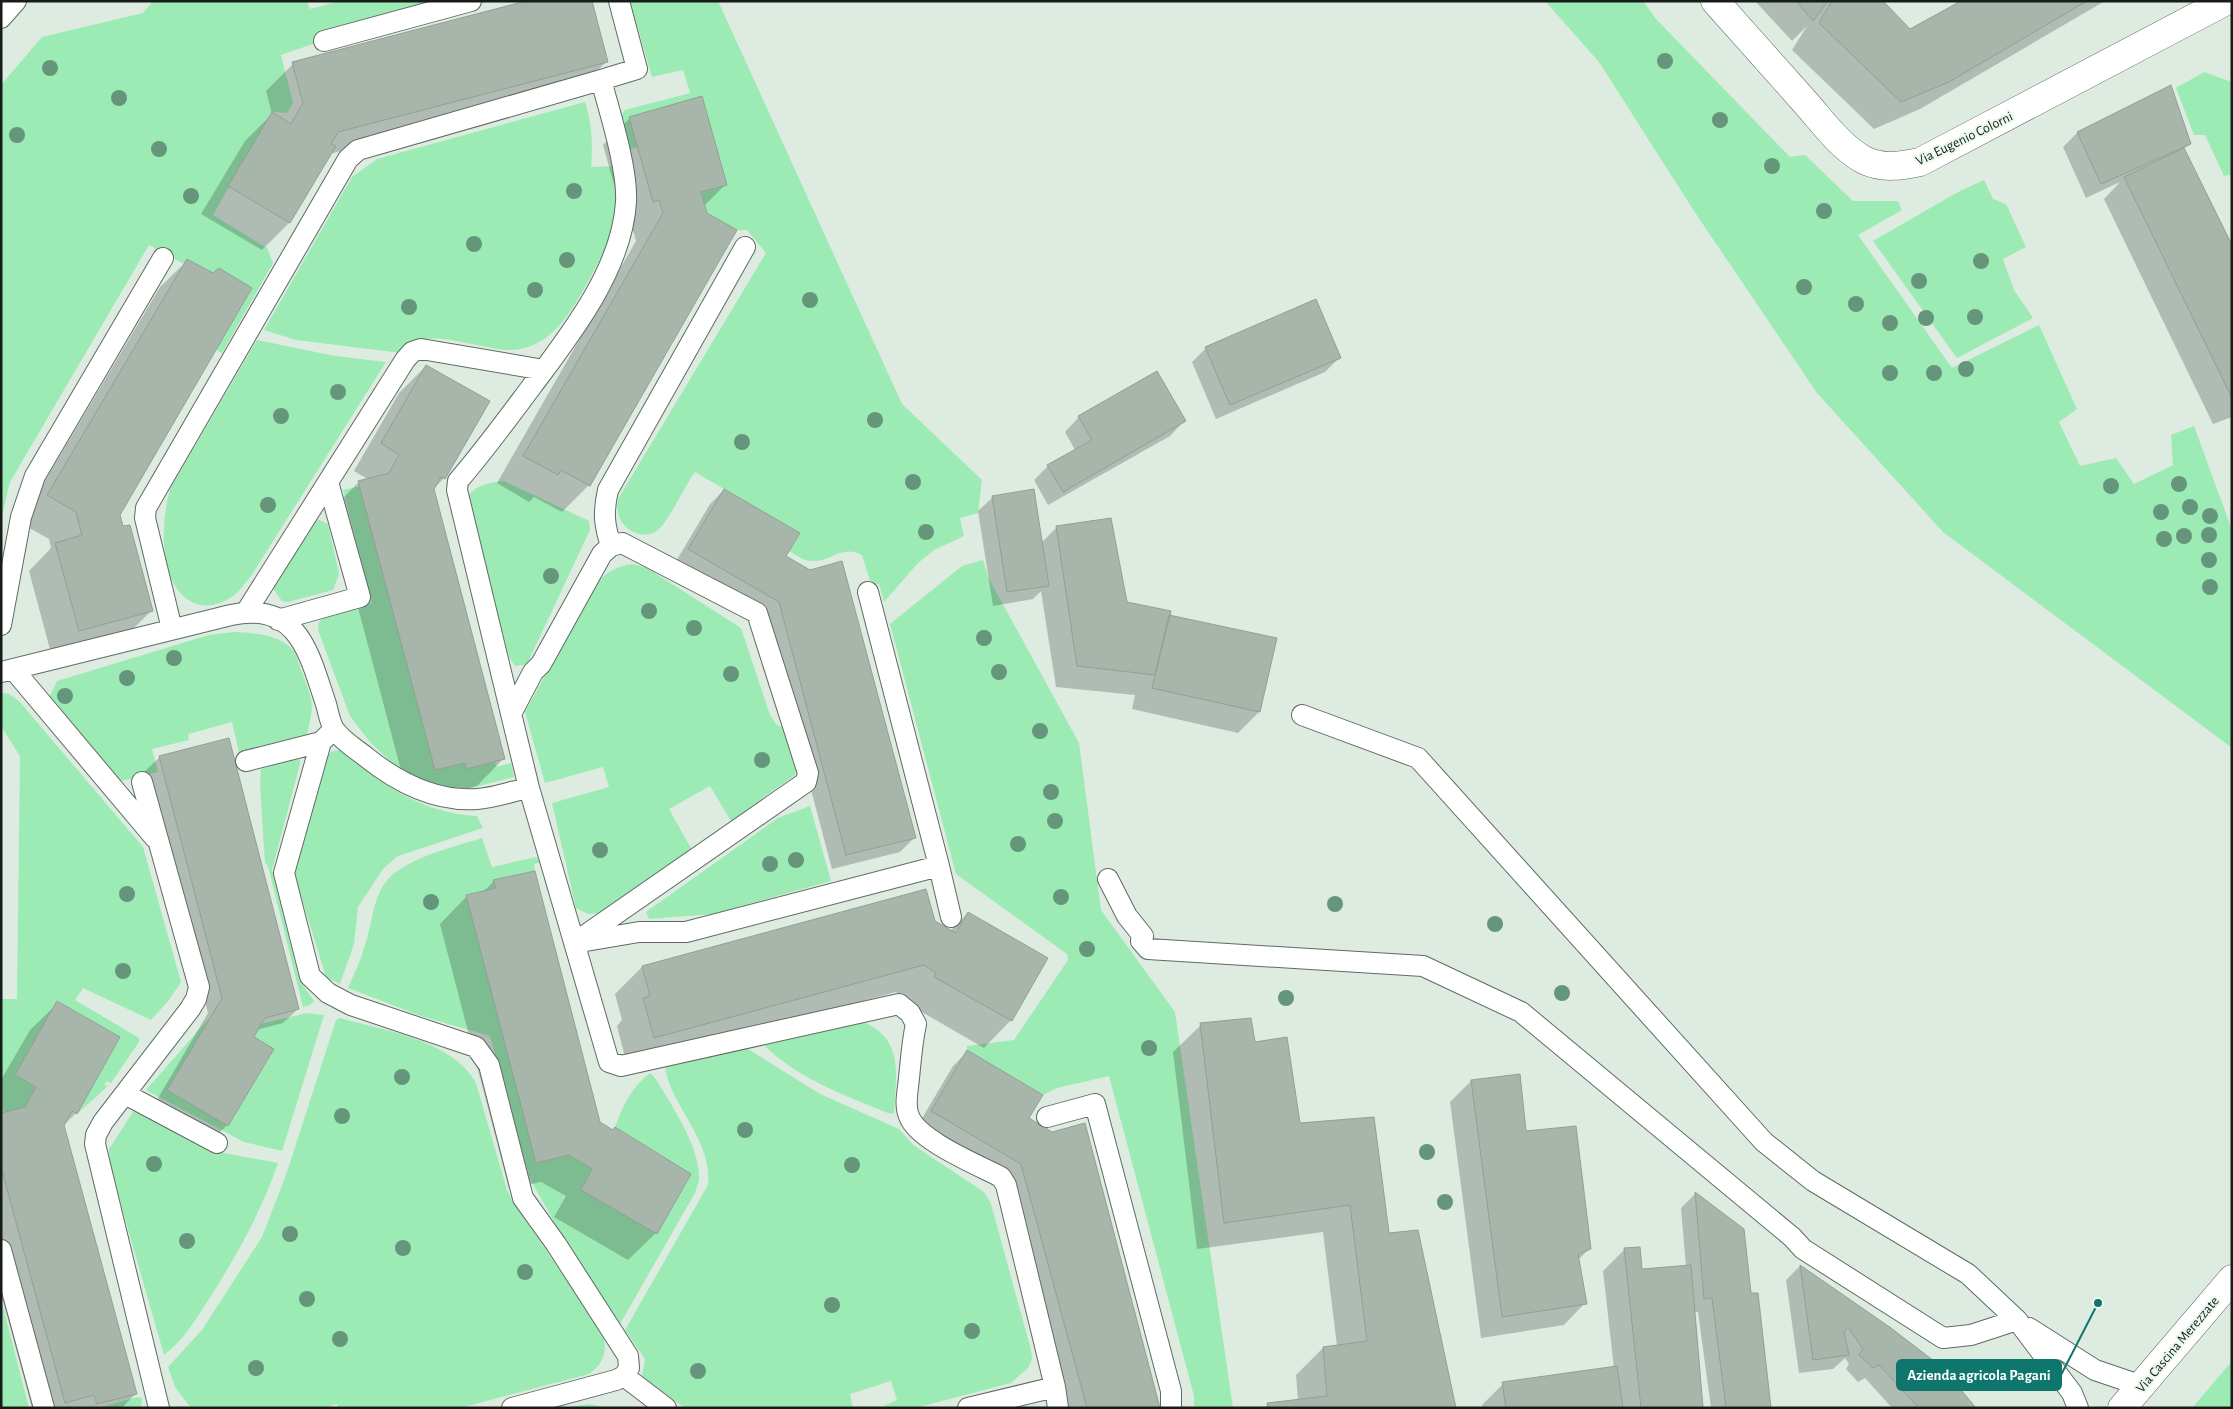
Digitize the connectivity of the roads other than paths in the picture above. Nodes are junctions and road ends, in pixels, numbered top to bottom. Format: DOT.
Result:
graph roads {
  1 [pos="16,1"];
  2 [pos="471,1"];
  3 [pos="619,1"];
  4 [pos="1715,1"];
  5 [pos="2226,1"];
  6 [pos="1,18"];
  7 [pos="324,41"];
  8 [pos="601,80"];
  9 [pos="746,247"];
  10 [pos="163,258"];
  11 [pos="544,370"];
  12 [pos="328,482"];
  13 [pos="610,546"];
  14 [pos="868,592"];
  15 [pos="246,612"];
  16 [pos="278,620"];
  17 [pos="1,625"];
  18 [pos="172,629"];
  19 [pos="7,670"];
  20 [pos="511,714"];
  21 [pos="1302,715"];
  22 [pos="327,736"];
  23 [pos="246,761"];
  24 [pos="142,782"];
  25 [pos="529,788"];
  26 [pos="159,844"];
  27 [pos="939,866"];
  28 [pos="1108,879"];
  29 [pos="950,918"];
  30 [pos="574,943"];
  31 [pos="125,1094"];
  32 [pos="1047,1117"];
  33 [pos="217,1142"];
  34 [pos="1,1250"];
  35 [pos="2232,1279"];
  36 [pos="2017,1320"];
  37 [pos="624,1376"];
  38 [pos="1055,1387"];
  39 [pos="2140,1397"];
  40 [pos="44,1408"];
  41 [pos="158,1408"];
  42 [pos="512,1408"];
  43 [pos="666,1408"];
  44 [pos="968,1408"];
  45 [pos="1058,1408"];
  46 [pos="1171,1408"];
  47 [pos="2078,1408"];
  48 [pos="2122,1408"];
  1 -- 6 [label="lane"];
  2 -- 7 [label="lane"];
  3 -- 8 [label="lane"];
  4 -- 5 [label="street, Via Eugenio Colorni"];
  8 -- 11 [label="lane"];
  8 -- 18 [label="lane"];
  9 -- 13 [label="lane"];
  10 -- 17 [label="lane"];
  11 -- 12 [label="lane"];
  11 -- 20 [label="lane"];
  12 -- 15 [label="lane"];
  12 -- 16 [label="lane"];
  13 -- 20 [label="lane"];
  13 -- 30 [label="lane"];
  14 -- 27 [label="lane"];
  15 -- 16 [label="lane"];
  15 -- 18 [label="lane"];
  16 -- 22 [label="lane"];
  18 -- 19 [label="lane"];
  19 -- 26 [label="lane"];
  20 -- 25 [label="lane"];
  21 -- 36 [label="lane"];
  22 -- 23 [label="lane"];
  22 -- 25 [label="lane"];
  22 -- 37 [label="lane"];
  24 -- 26 [label="lane"];
  25 -- 30 [label="lane"];
  26 -- 31 [label="lane"];
  27 -- 29 [label="lane"];
  27 -- 30 [label="lane"];
  28 -- 36 [label="lane"];
  30 -- 38 [label="lane"];
  31 -- 33 [label="lane"];
  31 -- 41 [label="lane"];
  32 -- 46 [label="lane"];
  34 -- 40 [label="lane"];
  35 -- 39 [label="street, Via Cascina Merezzate"];
  36 -- 39 [label="lane"];
  36 -- 47 [label="lane"];
  37 -- 42 [label="lane"];
  37 -- 43 [label="lane"];
  38 -- 44 [label="lane"];
  38 -- 45 [label="lane"];
  39 -- 48 [label="street, Via Cascina Merezzate"];
}
